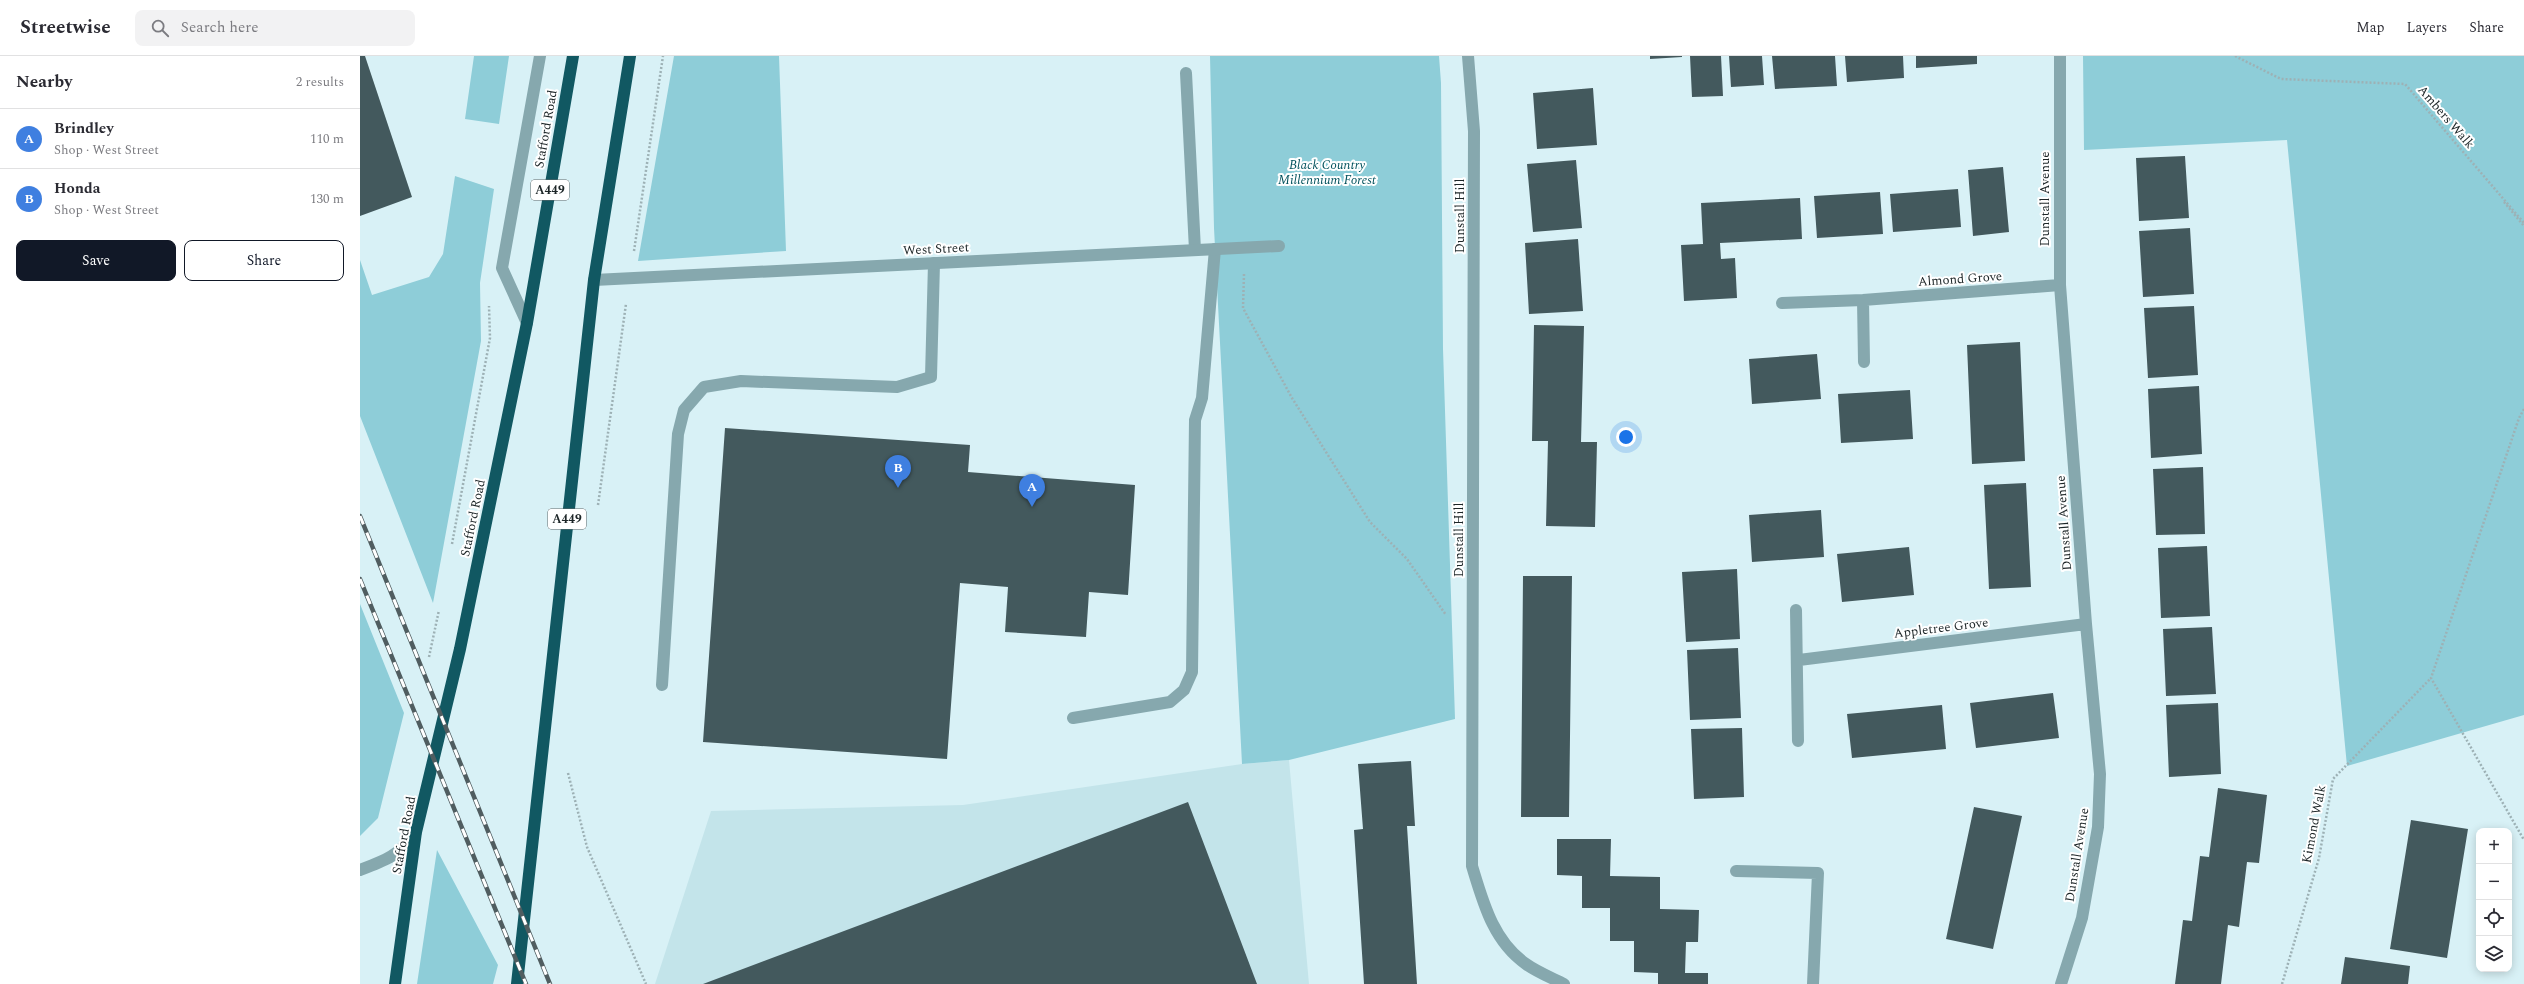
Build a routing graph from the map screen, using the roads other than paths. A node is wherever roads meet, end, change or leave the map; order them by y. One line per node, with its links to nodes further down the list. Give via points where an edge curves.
1 (540, 56): 15 (street, via 502,268)
2 (573, 56): 15 (highway, Stafford Road / A449)
3 (630, 56): 11 (highway, A449)
4 (1468, 56): 28 (street, Dunstall Hill, via 1474,131 1472,866 1487,916 1505,944 1525,964)
5 (2060, 56): 12 (street, Dunstall Avenue)
6 (1186, 73): 9 (street)
7 (1279, 246): 8 (street, West Street)
8 (1216, 249): 9 (street, West Street); 21 (street, via 1202,398 1195,420 1192,672 1184,690 1170,702)
9 (1195, 250): 10 (street, West Street)
10 (934, 263): 11 (street, West Street); 20 (street, via 931,377 897,387 741,381 704,386 684,410 678,434)
11 (594, 280): 27 (highway, A449)
12 (2060, 285): 13 (street, Almond Grove); 18 (street, Dunstall Avenue)
13 (1863, 300): 14 (street, Almond Grove); 16 (street)
14 (1782, 303)
15 (527, 323): 23 (highway, Stafford Road / A449, via 460,649)
16 (1864, 362)
17 (1796, 610): 19 (street)
18 (2086, 624): 19 (street, Appletree Grove); 30 (street, Dunstall Avenue, via 2100,774 2098,827 2082,918)
19 (1799, 660): 22 (street)
20 (662, 686)
21 (1073, 718)
22 (1798, 741)
23 (416, 832): 24 (street, via 402,850 385,861); 26 (highway, Stafford Road / A449)
24 (360, 870)
25 (1736, 871): 29 (street, via 1818,873)
26 (395, 984)
27 (517, 984)
28 (1564, 984)
29 (1813, 984)
30 (2061, 984)

